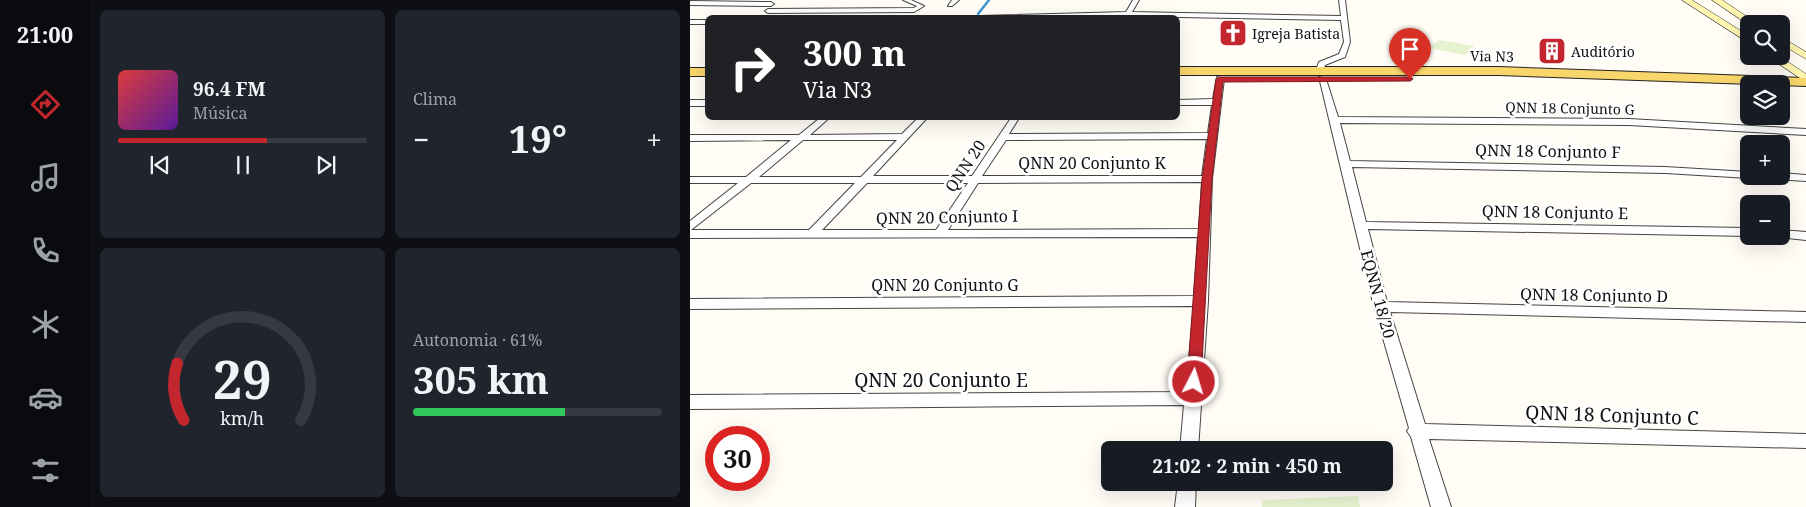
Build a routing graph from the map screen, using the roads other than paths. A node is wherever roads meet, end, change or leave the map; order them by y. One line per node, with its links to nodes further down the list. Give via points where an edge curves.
1 (906, 0): 10 (street, via 921,6)
2 (956, 0): 9 (street)
3 (1136, 0): 11 (street)
4 (1342, 0): 17 (street)
5 (1686, 0): 14 (main road)
6 (1716, 0): 15 (main road)
7 (690, 3): 8 (street)
8 (771, 5): 10 (street)
9 (950, 5)
10 (914, 10): 12 (street)
11 (1128, 14): 13 (street); 17 (street)
12 (906, 15)
13 (1072, 15)
14 (1710, 15): 16 (main road); 20 (main road)
15 (1740, 16)
16 (1740, 17)
17 (1345, 18): 30 (street, via 1347,42 1342,55 1322,64)
18 (690, 22): 19 (street)
19 (705, 22)
20 (1723, 23): 21 (main road); 22 (main road)
21 (1740, 24)
22 (1740, 34)
23 (1790, 46): 24 (main road)
24 (1806, 56)
25 (1785, 65): 35 (main road)
26 (1180, 71): 30 (main road, Via N3)
27 (1508, 72): 30 (main road, Via N3); 31 (main road, Via N3); 33 (main road, via 1515,73 1517,77)
28 (690, 73): 29 (main road)
29 (705, 73)
30 (1321, 75): 32 (main road, Via N3); 33 (main road); 49 (street, EQNN 18/20)
31 (1639, 75): 35 (main road, Via N3); 38 (main road, via 1532,76)
32 (1220, 79): 34 (main road, Via N3); 43 (street)
33 (1410, 79): 38 (main road)
34 (1180, 80)
35 (1806, 80)
36 (690, 81): 37 (main road)
37 (705, 81)
38 (1543, 81): 39 (main road)
39 (1740, 88)
40 (1790, 90): 41 (main road)
41 (1806, 91)
42 (1180, 102): 43 (street)
43 (1216, 102): 51 (street)
44 (690, 103): 45 (street)
45 (705, 103)
46 (822, 120): 55 (street)
47 (921, 120): 52 (street)
48 (1014, 120): 53 (street, QNN 20)
49 (1334, 120): 50 (street, QNN 18 Conjunto G, via 1629,122); 56 (street, EQNN 18/20)
50 (1806, 132)
51 (1214, 136): 53 (street); 60 (street)
52 (904, 137): 55 (street); 63 (street)
53 (1004, 137): 64 (street, QNN 20)
54 (690, 138): 55 (street)
55 (799, 138): 62 (street)
56 (1346, 164): 57 (street, QNN 18 Conjunto F); 65 (street, EQNN 18/20)
57 (1740, 174)
58 (1790, 177): 59 (street)
59 (1806, 178)
60 (1207, 179): 64 (street, QNN 20 Conjunto K); 69 (street)
61 (690, 180): 62 (street)
62 (748, 180): 63 (street); 66 (street)
63 (863, 180): 64 (street, QNN 20 Conjunto K); 71 (street)
64 (976, 180): 67 (street, QNN 20)
65 (1360, 225): 68 (street, QNN 18 Conjunto E); 76 (street, EQNN 18/20)
66 (690, 227)
67 (941, 232): 69 (street, QNN 20 Conjunto I); 71 (street, QNN 20 Conjunto I)
68 (1740, 232)
69 (1204, 233): 74 (street)
70 (690, 234): 71 (street, QNN 20 Conjunto I)
71 (811, 235)
72 (1790, 235): 73 (street)
73 (1806, 236)
74 (1201, 301): 75 (street, QNN 20 Conjunto G); 78 (street)
75 (690, 304)
76 (1381, 307): 77 (street, QNN 18 Conjunto D); 80 (street, EQNN 18/20)
77 (1806, 317)
78 (1193, 398): 79 (street, QNN 20 Conjunto E); 81 (street)
79 (690, 402)
80 (1416, 431): 82 (street, QNN 18 Conjunto C); 85 (street, EQNN 18/20)
81 (1190, 441)
82 (1806, 441)
83 (1186, 491): 84 (street)
84 (1185, 507)
85 (1441, 507)

